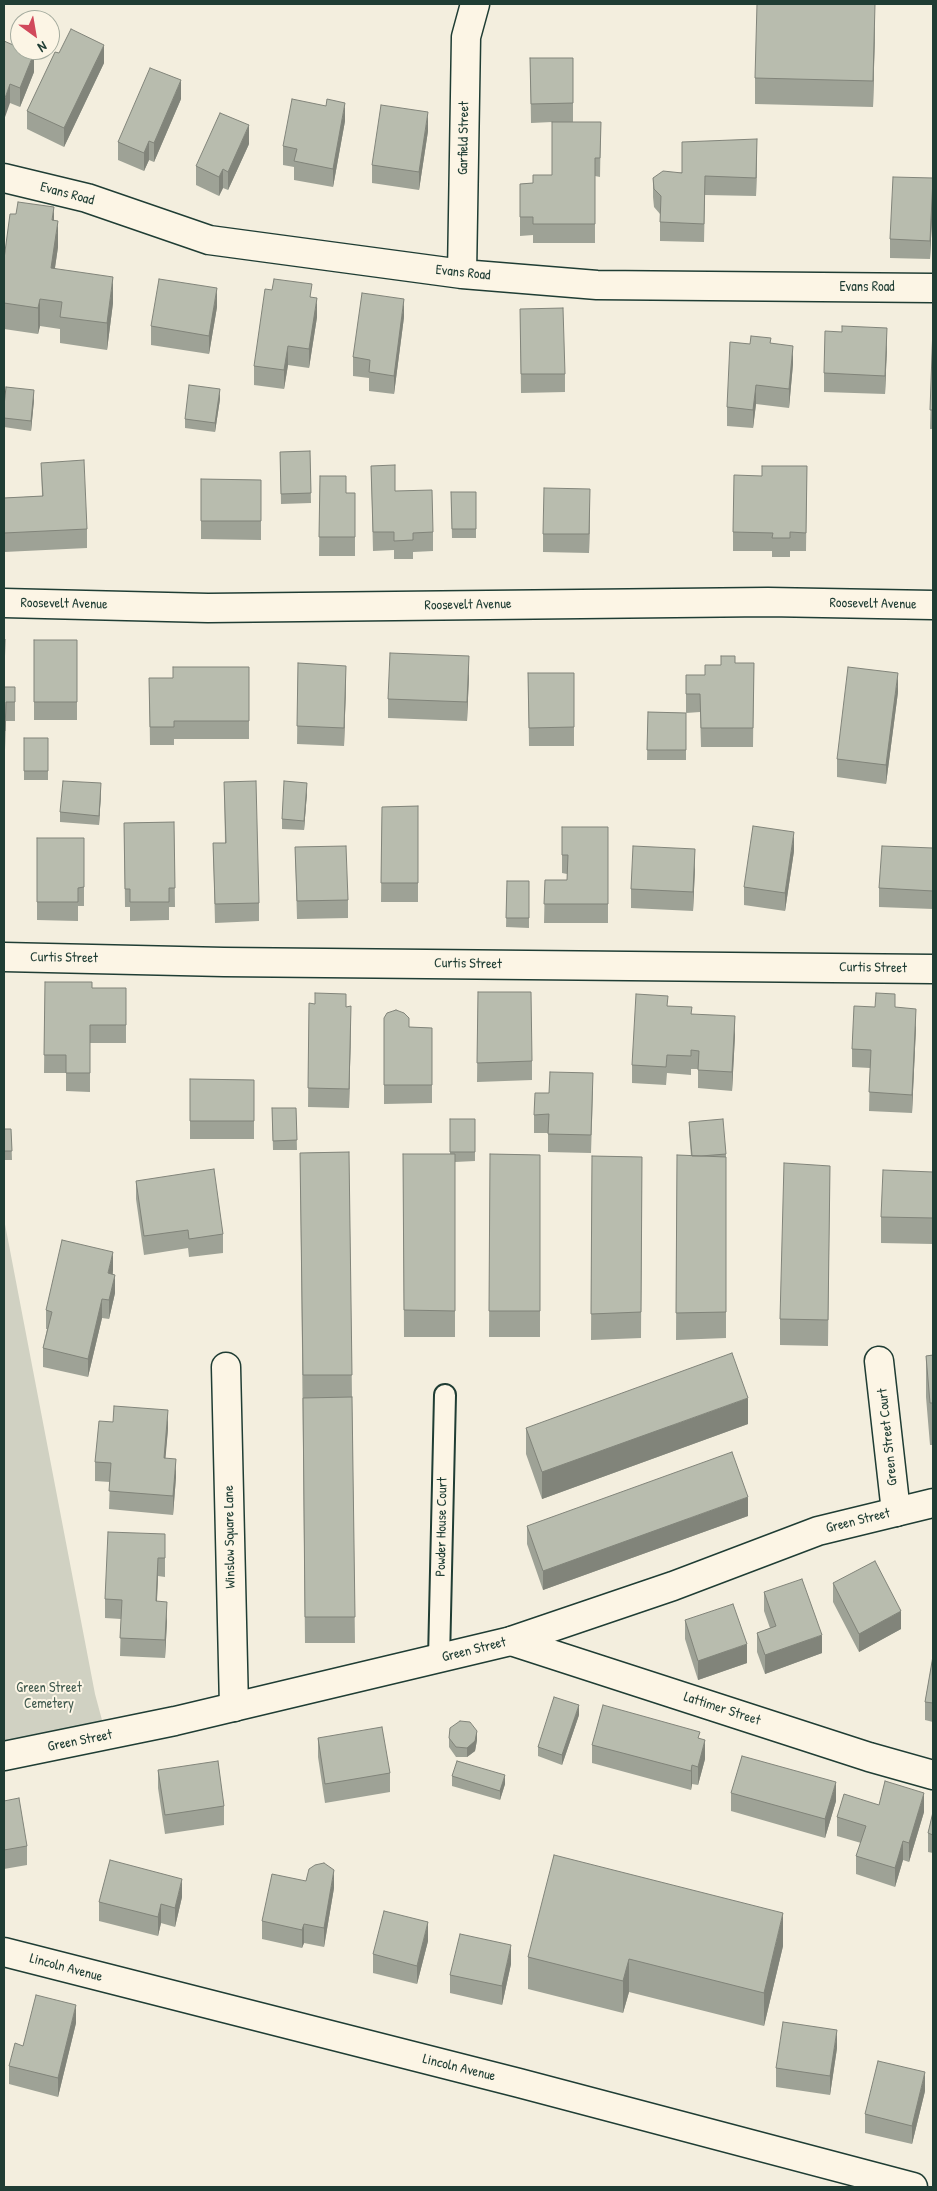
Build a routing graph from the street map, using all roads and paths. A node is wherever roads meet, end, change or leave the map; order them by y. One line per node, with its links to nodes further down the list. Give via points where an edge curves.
1 (475, 4): 3 (street, Garfield Street, via 466,37)
2 (4, 178): 3 (street, Evans Road, via 87,198 209,240)
3 (462, 274): 4 (street, Evans Road, via 597,285)
4 (933, 288)
5 (4, 603): 6 (street, Roosevelt Avenue, via 208,608 768,602)
6 (933, 605)
7 (4, 957): 8 (street, Curtis Street)
8 (933, 969)
9 (879, 1362): 13 (street, Green Street Court)
10 (226, 1367): 16 (street, Winslow Square Lane)
11 (445, 1395): 15 (lane, Powder House Court)
12 (933, 1503): 13 (street, Green Street)
13 (896, 1512): 14 (street, Green Street, via 818,1531 673,1586)
14 (511, 1641): 15 (street, Green Street); 18 (street, Lattimer Street)
15 (439, 1659): 16 (street, Green Street)
16 (234, 1707): 17 (street, Green Street)
17 (4, 1756)
18 (933, 1775)
19 (4, 1952): 20 (street, Lincoln Avenue)
20 (913, 2187)

